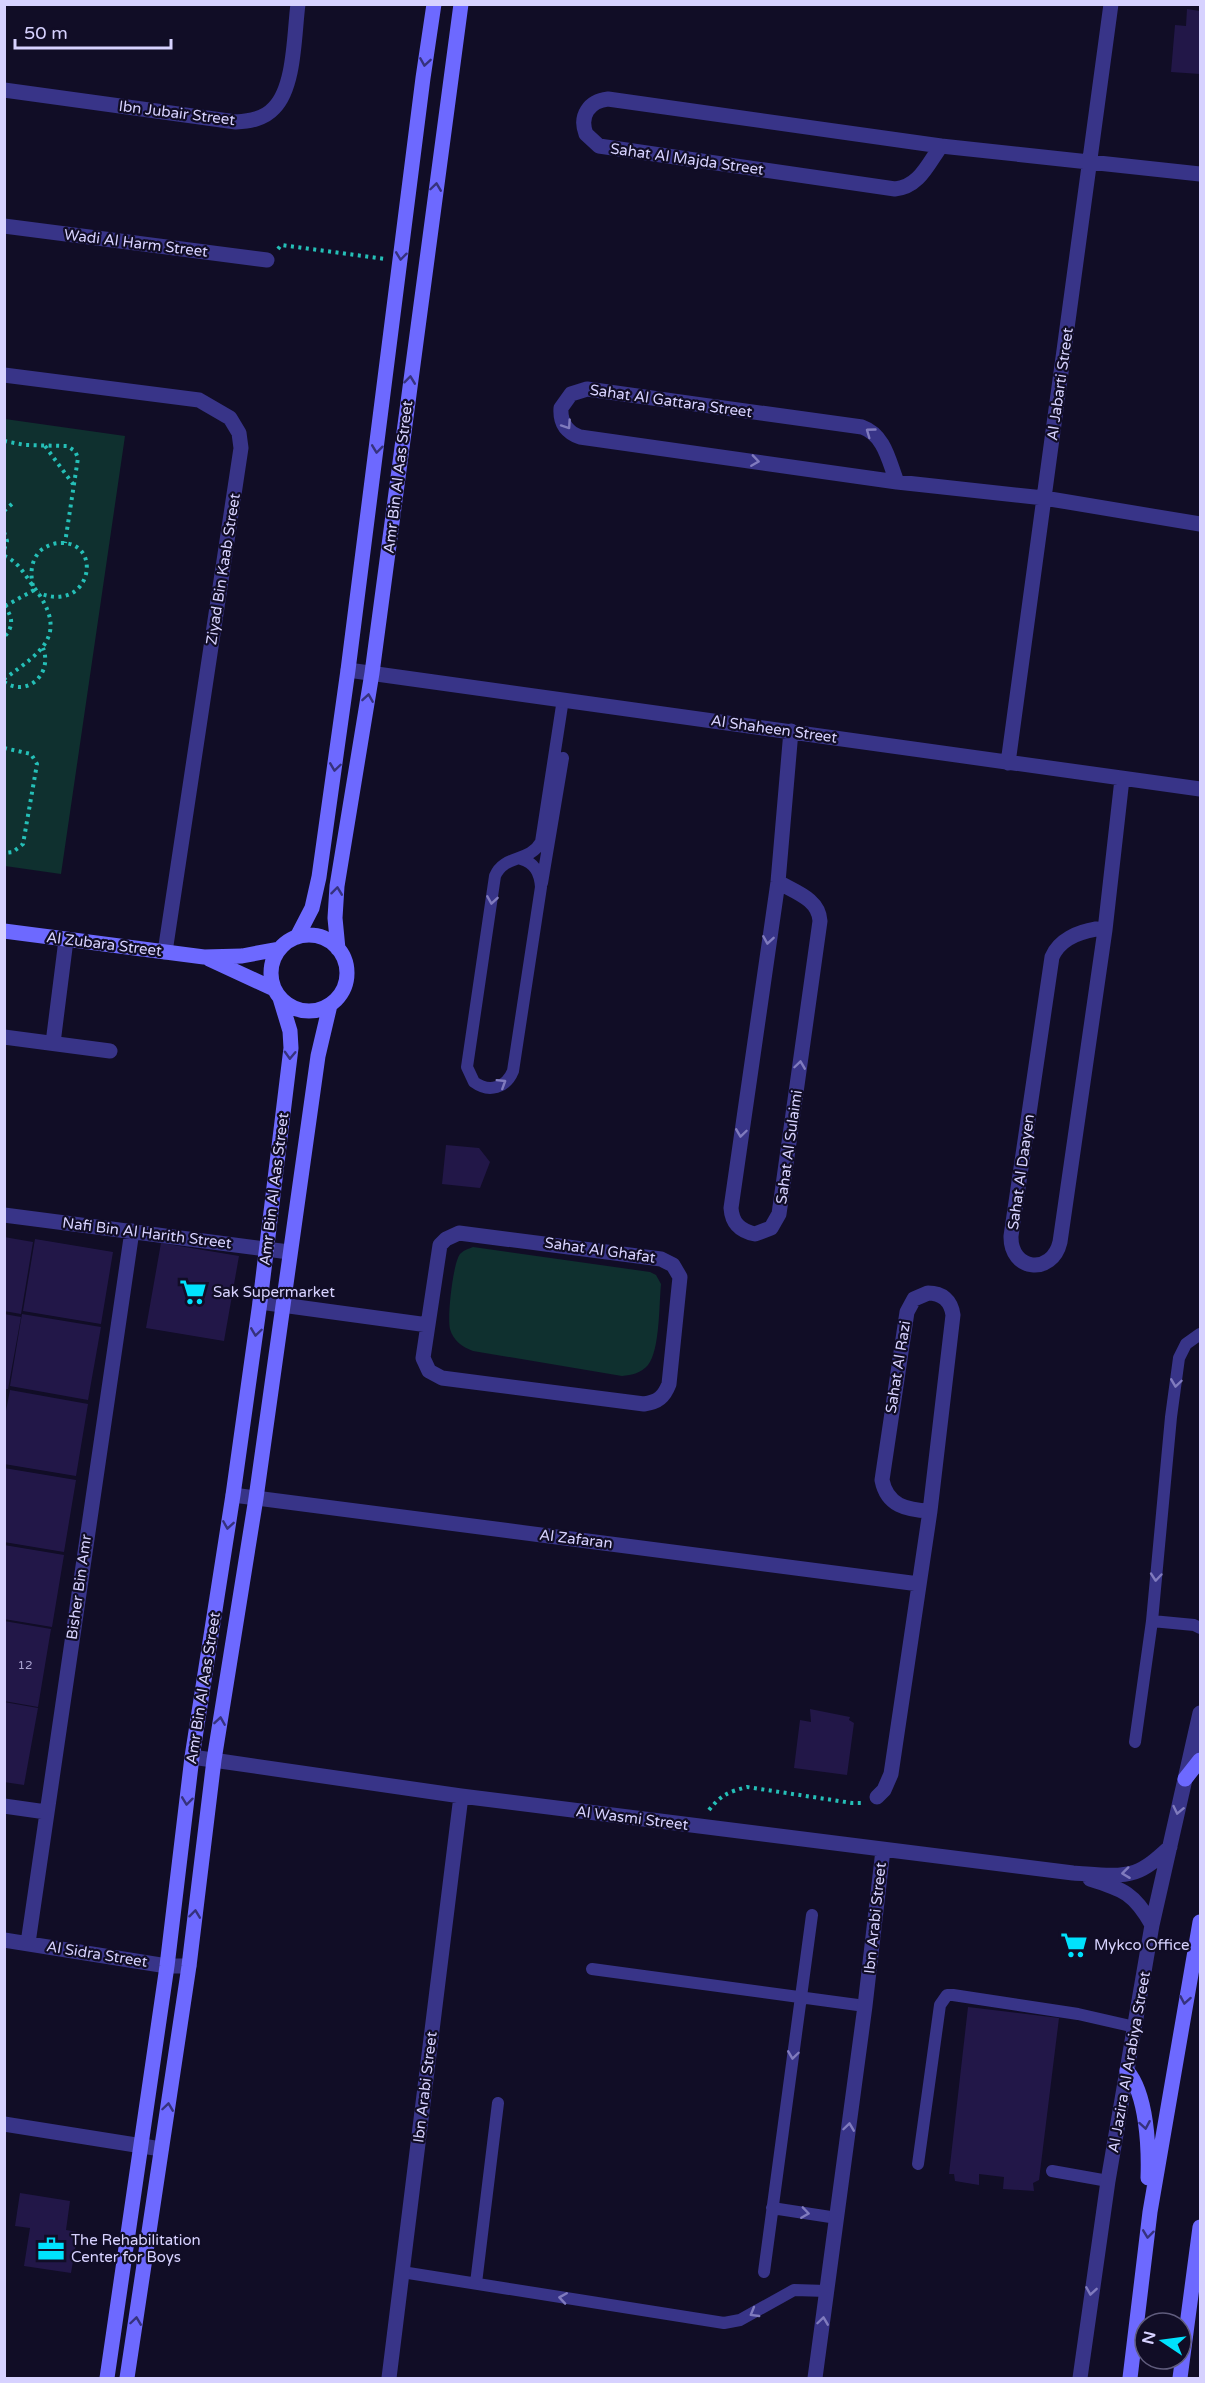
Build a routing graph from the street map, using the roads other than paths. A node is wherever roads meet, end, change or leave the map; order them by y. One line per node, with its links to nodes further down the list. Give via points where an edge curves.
1 (298, 4): 5 (street, Ibn Jubair Street, via 285,92 274,109 256,120 236,122)
2 (434, 4): 15 (street, Amr Bin Al Aas Street, one-way to 15)
3 (461, 4): 16 (street, Amr Bin Al Aas Street, one-way to 3)
4 (1111, 4): 7 (street, Al Jabarti Street)
5 (4, 90)
6 (941, 146): 6 (street, Sahat Al Majda Street, via 608,99 591,106 584,123 590,139 604,147 895,189 915,182); 7 (street, Sahat Al Majda Street)
7 (1090, 162): 8 (street, Sahat Al Majda Street); 13 (street, Al Jabarti Street)
8 (1200, 174)
9 (4, 226): 10 (street, Wadi Al Harm Street)
10 (267, 260)
11 (4, 375): 31 (street, Ziyad Bin Kaab Street, via 199,400 230,418 239,433 241,448)
12 (897, 482): 12 (street, Sahat Al Gattara Street, one-way to 12, via 881,441 862,427 587,389 571,393 561,408 564,426 580,437); 13 (street, Sahat Al Gattara Street)
13 (1044, 498): 14 (street, Sahat Al Gattara Street); 19 (street, Al Jabarti Street)
14 (1200, 524)
15 (348, 670): 16 (street, Al Shaheen Street); 27 (street, Amr Bin Al Aas Street, one-way to 27, via 316,893)
16 (372, 673): 17 (street, Al Shaheen Street); 30 (street, Amr Bin Al Aas Street, one-way to 16, via 337,886)
17 (567, 700): 18 (street, Al Shaheen Street); 22 (lane, via 541,842); 24 (lane)
18 (791, 731): 19 (street, Al Shaheen Street); 23 (street, Sahat Al Sulaimi)
19 (1008, 763): 20 (street, Al Shaheen Street)
20 (1122, 779): 21 (street, Al Shaheen Street); 25 (street, Sahat Al Daayen)
21 (1200, 789)
22 (521, 859): 24 (lane, via 534,866); 24 (lane, one-way to 24, via 504,863 495,876 467,1067 474,1082 484,1087 502,1085 513,1071)
23 (778, 882): 23 (street, Sahat Al Sulaimi, one-way to 23, via 731,1208 738,1226 754,1234 771,1228 779,1214 820,921 820,912 811,901)
24 (542, 887)
25 (1104, 930): 25 (street, Sahat Al Daayen, via 1091,930 1065,941 1052,957 1011,1236 1017,1257 1033,1265 1051,1259 1059,1242)
26 (4, 931): 28 (street, Al Zubara Street)
27 (297, 937): 29 (street); 30 (street, via 320,937)
28 (66, 940): 31 (street, Al Zubara Street); 36 (street)
29 (279, 949): 32 (street, Al Zubara Street, via 242,956); 33 (street, via 271,969)
30 (338, 949): 34 (street, via 344,958 346,979 338,998)
31 (165, 952): 32 (street, Al Zubara Street)
32 (204, 957): 33 (street, Al Zubara Street)
33 (277, 994): 34 (street, via 298,1010); 40 (street, Amr Bin Al Aas Street, one-way to 40, via 286,1014 291,1048)
34 (330, 1005): 41 (street, Amr Bin Al Aas Street, via 318,1056)
35 (4, 1037): 36 (street)
36 (53, 1043): 37 (street)
37 (110, 1051)
38 (4, 1215): 39 (street, Nafi Bin Al Harith Street)
39 (132, 1232): 40 (street, Nafi Bin Al Harith Street); 61 (street, Bisher Bin Amr)
40 (267, 1249): 41 (street, Nafi Bin Al Harith Street); 42 (street, Amr Bin Al Aas Street)
41 (289, 1252): 43 (street, Amr Bin Al Aas Street)
42 (260, 1302): 43 (street); 46 (street, Amr Bin Al Aas Street, one-way to 46)
43 (283, 1305): 44 (street); 47 (street, Amr Bin Al Aas Street)
44 (428, 1325): 44 (street, Sahat Al Ghafat, via 423,1358 435,1376 644,1404 660,1399 669,1384 680,1277 673,1265 661,1258 459,1233 441,1245)
45 (1200, 1334): 50 (lane, one-way to 50, via 1186,1344 1179,1358)
46 (233, 1496): 47 (street, Al Zafaran); 54 (street, Amr Bin Al Aas Street, one-way to 54)
47 (256, 1498): 49 (street, Al Zafaran); 55 (street, Amr Bin Al Aas Street, one-way to 47)
48 (930, 1511): 48 (street, Sahat Al Razi, via 953,1315 952,1307 942,1296 928,1293 914,1299 907,1312 882,1480 896,1504); 49 (street, Sahat Al Razi)
49 (919, 1584): 59 (street, Sahat Al Razi, via 891,1774)
50 (1152, 1621): 51 (lane); 53 (lane)
51 (1200, 1628)
52 (1200, 1713): 57 (street, Al Jazira Al Arabiya Street)
53 (1135, 1742)
54 (192, 1757): 55 (street, Al Wasmi Street); 70 (street, Amr Bin Al Aas Street, one-way to 70)
55 (214, 1760): 58 (street, Al Wasmi Street); 71 (street, Amr Bin Al Aas Street, one-way to 55)
56 (1200, 1760): 57 (street)
57 (1185, 1779): 62 (street, Al Jazira Al Arabiya Street, one-way to 62)
58 (461, 1796): 63 (street, Al Wasmi Street); 88 (street, Ibn Arabi Street)
59 (877, 1797)
60 (4, 1806): 61 (street)
61 (46, 1812): 69 (street, Bisher Bin Amr)
62 (1170, 1847): 64 (street, Al Wasmi Street, one-way to 64, via 1135,1872); 67 (street, Al Jazira Al Arabiya Street)
63 (883, 1850): 64 (street, Al Wasmi Street); 74 (street, Ibn Arabi Street)
64 (1073, 1873): 67 (street, Al Wasmi Street, via 1127,1892 1137,1900)
65 (812, 1915): 73 (lane)
66 (1200, 1922): 85 (street, one-way to 85)
67 (1152, 1925): 75 (street, Al Jazira Al Arabiya Street)
68 (4, 1940): 69 (street, Al Sidra Street)
69 (28, 1943): 70 (street, Al Sidra Street)
70 (167, 1966): 71 (street, Al Sidra Street); 79 (street, Amr Bin Al Aas Street)
71 (189, 1966): 80 (street, Amr Bin Al Aas Street, one-way to 71)
72 (592, 1969): 73 (lane)
73 (801, 1997): 74 (lane); 84 (lane, one-way to 84)
74 (865, 2006): 86 (street, Ibn Arabi Street, one-way to 74)
75 (1135, 2027): 76 (street, Al Jazira Al Arabiya Street); 81 (lane, via 1078,2014 947,1995 939,2005)
76 (1127, 2071): 83 (street, Al Jazira Al Arabiya Street); 85 (street, one-way to 85, via 1139,2092 1146,2135)
77 (498, 2103): 90 (lane)
78 (4, 2124): 79 (street)
79 (142, 2144): 80 (street); 92 (street, Amr Bin Al Aas Street)
80 (161, 2149): 93 (street, Amr Bin Al Aas Street, one-way to 80)
81 (918, 2164)
82 (1052, 2171): 83 (lane)
83 (1108, 2181): 96 (street, Al Jazira Al Arabiya Street, one-way to 96)
84 (772, 2208): 86 (lane, one-way to 86); 89 (lane)
85 (1150, 2212): 97 (street, one-way to 97)
86 (837, 2218): 91 (street, Ibn Arabi Street)
87 (1200, 2227): 98 (street)
88 (402, 2272): 90 (lane); 94 (street, Ibn Arabi Street)
89 (764, 2272)
90 (476, 2283): 91 (lane, one-way to 90, via 794,2290 732,2323)
91 (827, 2291): 95 (street, Ibn Arabi Street, one-way to 91)
92 (107, 2379)
93 (127, 2379)
94 (389, 2379)
95 (815, 2379)
96 (1080, 2379)
97 (1130, 2379)
98 (1180, 2379)

